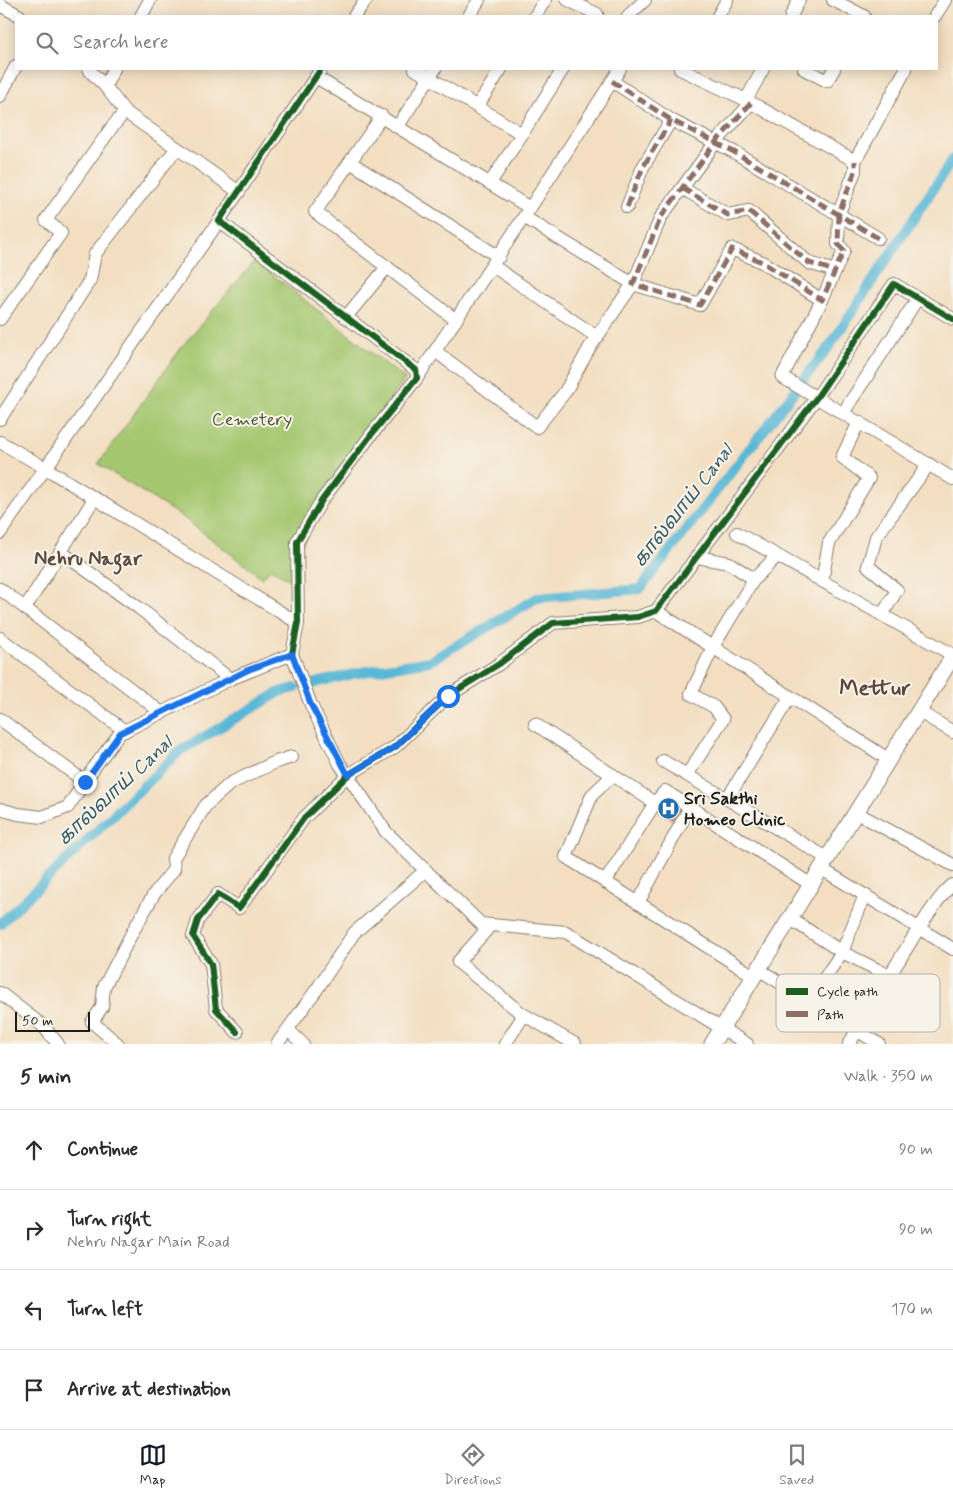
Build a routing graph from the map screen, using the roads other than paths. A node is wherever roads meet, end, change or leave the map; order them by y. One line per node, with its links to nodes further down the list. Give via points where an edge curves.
1 (150, 0): 13 (street)
2 (366, 0): 14 (street)
3 (479, 0): 15 (street)
4 (545, 0): 16 (street)
5 (568, 0): 17 (street)
6 (645, 0): 18 (street)
7 (727, 0): 19 (street)
8 (799, 0): 20 (street)
9 (833, 0): 21 (street)
10 (944, 0): 22 (street)
11 (0, 4): 12 (street)
12 (18, 15)
13 (142, 15)
14 (355, 15)
15 (470, 15)
16 (536, 15)
17 (596, 15)
18 (629, 15)
19 (719, 15)
20 (792, 15)
21 (861, 15)
22 (936, 15)
23 (15, 68): 39 (street)
24 (89, 70): 38 (street)
25 (113, 70): 38 (street)
26 (419, 70): 36 (street)
27 (500, 70): 41 (street)
28 (562, 70): 46 (street)
29 (619, 70): 37 (street)
30 (685, 70): 40 (street)
31 (762, 70): 40 (street)
32 (806, 70): 33 (street, via 827,81)
33 (833, 70)
34 (905, 70): 49 (street)
35 (319, 73): 43 (street); 53 (street)
36 (432, 73): 41 (street); 45 (street)
37 (612, 81): 44 (street); 55 (street)
38 (105, 86): 42 (street)
39 (0, 96)
40 (748, 101): 47 (street); 49 (street)
41 (477, 107): 46 (street)
42 (125, 112): 48 (street); 66 (street, via 46,220 61,233)
43 (382, 116): 45 (street); 50 (street)
44 (671, 120): 47 (street); 54 (street, via 644,167)
45 (398, 126): 51 (street)
46 (522, 134): 51 (street)
47 (715, 142): 52 (street); 56 (street)
48 (177, 148): 53 (street); 74 (street, via 96,254 90,280)
49 (855, 161): 56 (street, via 855,172)
50 (350, 162): 59 (street); 60 (street, via 315,212)
51 (490, 183): 55 (street)
52 (682, 188): 61 (street, via 728,215 749,211 809,263); 62 (street, via 661,217)
53 (239, 192): 57 (street)
54 (627, 207)
55 (527, 212): 59 (street); 62 (street)
56 (839, 213): 58 (street); 61 (street, via 838,244 844,251)
57 (219, 221): 65 (street); 78 (street)
58 (878, 238)
59 (496, 262): 68 (street); 69 (street)
60 (386, 267): 65 (street); 68 (street)
61 (835, 271): 64 (street)
62 (633, 284): 64 (street, via 700,305 732,249 762,262); 69 (street)
63 (918, 298): 67 (street); 72 (street, via 894,284); 73 (street)
64 (822, 300): 72 (street, via 782,377)
65 (346, 317): 71 (street, via 416,370)
66 (0, 319)
67 (953, 319)
68 (456, 320): 70 (street)
69 (597, 337): 70 (street, via 565,392 537,427)
70 (436, 351): 71 (street)
71 (417, 378): 92 (street, via 322,500 297,542)
72 (814, 395): 73 (street); 84 (street)
73 (843, 413): 75 (street)
74 (0, 419)
75 (859, 422): 77 (street); 87 (street, via 842,456 869,478 829,542)
76 (0, 442): 78 (street)
77 (929, 464): 79 (street); 91 (street, via 876,537 868,566 897,590)
78 (47, 469): 80 (street); 81 (street)
79 (953, 479)
80 (94, 499): 83 (street); 92 (street)
81 (0, 533)
82 (737, 533): 85 (street)
83 (61, 552): 89 (street); 97 (street)
84 (697, 556): 86 (street, via 729,563); 90 (street)
85 (777, 556): 86 (street); 87 (street)
86 (754, 579): 94 (street)
87 (822, 581): 91 (street)
88 (0, 589): 89 (street)
89 (25, 608): 100 (street)
90 (656, 611): 94 (street); 108 (street, via 638,617 553,623 448,696 395,747)
91 (882, 615): 96 (street)
92 (298, 624): 95 (street)
93 (0, 638): 103 (street)
94 (712, 647): 98 (street); 110 (street, via 691,694 714,707 724,719)
95 (292, 654): 97 (street); 108 (street, via 311,705)
96 (953, 656): 99 (main road)
97 (230, 679): 100 (street)
98 (790, 697): 106 (street); 112 (street)
99 (918, 711): 104 (street); 106 (main road)
100 (162, 713): 103 (street)
101 (0, 719): 111 (street)
102 (535, 724): 109 (street)
103 (125, 731): 111 (street, via 120,733)
104 (953, 732)
105 (292, 757): 143 (street, via 231,783 206,805 173,858 174,869 154,894 132,933 104,987 102,1007 92,1022)
106 (888, 759): 116 (main road)
107 (663, 761): 110 (street)
108 (348, 775): 119 (street, via 386,832); 139 (street, via 304,818 239,908 218,894 198,920 193,936 211,964 216,1009)
109 (613, 775): 113 (street); 120 (street, via 592,795 566,857)
110 (687, 775): 112 (street)
111 (85, 782): 115 (street, via 68,808 42,817)
112 (727, 798): 117 (street)
113 (655, 803): 114 (street, via 665,791); 120 (street)
114 (690, 807): 121 (street); 124 (street)
115 (0, 809)
116 (855, 812): 117 (main road); 118 (street)
117 (824, 863): 121 (main road); 123 (street)
118 (953, 865)
119 (426, 870): 126 (street, via 481,924); 138 (street, via 354,933)
120 (605, 882): 124 (street)
121 (810, 884): 125 (main road)
122 (953, 885): 127 (street)
123 (865, 895): 127 (street); 129 (street)
124 (638, 903): 130 (street)
125 (789, 918): 129 (street); 130 (main road)
126 (490, 926): 136 (street, via 458,962); 137 (street, via 566,932)
127 (919, 927): 128 (street); 133 (street)
128 (953, 949)
129 (842, 952): 131 (street); 132 (street)
130 (756, 973): 134 (street); 137 (main road)
131 (827, 974)
132 (886, 974)
133 (891, 974)
134 (776, 983)
135 (0, 993): 142 (street, via 43,1026)
136 (524, 1015): 146 (street); 147 (street)
137 (722, 1029): 148 (main road); 149 (street)
138 (288, 1030): 144 (street); 145 (street)
139 (237, 1032)
140 (857, 1032): 150 (street)
141 (861, 1032): 151 (street)
142 (58, 1044)
143 (118, 1044)
144 (276, 1044)
145 (303, 1044)
146 (505, 1044)
147 (574, 1044)
148 (712, 1044)
149 (747, 1044)
150 (849, 1044)
151 (880, 1044)

